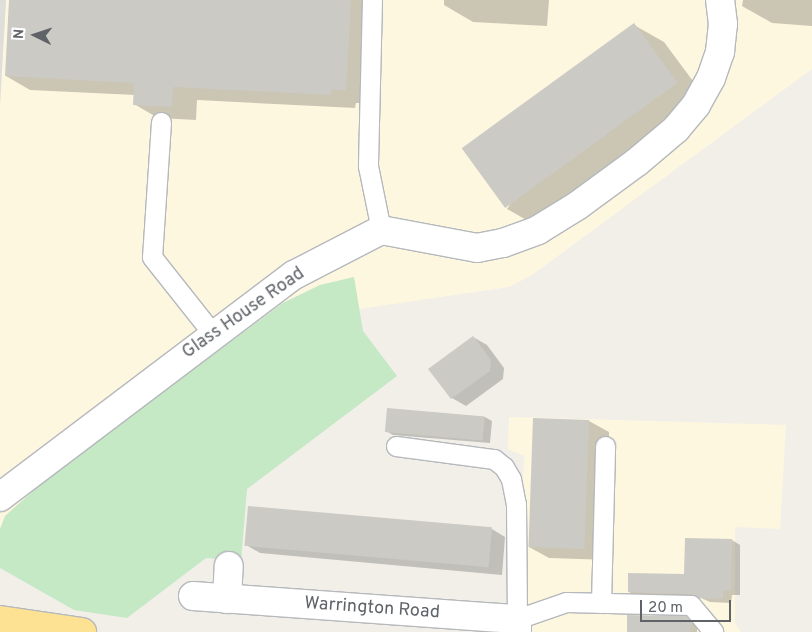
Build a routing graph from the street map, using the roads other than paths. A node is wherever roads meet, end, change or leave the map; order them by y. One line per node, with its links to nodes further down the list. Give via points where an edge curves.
1 (372, 0): 4 (lane, via 368,166)
2 (720, 0): 4 (street, via 720,52 711,78 696,105 650,151 577,206 538,230 503,243 477,248)
3 (161, 122): 5 (lane, via 152,257)
4 (381, 230): 5 (street, Glass House Road, via 294,275)
5 (213, 334): 8 (street, Glass House Road)
6 (396, 446): 14 (lane, via 494,459 504,467 511,479 516,504)
7 (604, 446): 12 (lane)
8 (0, 497)
9 (229, 566): 11 (street)
10 (193, 596): 11 (street, Warrington Road)
11 (227, 599): 14 (street, Warrington Road)
12 (601, 603): 14 (lane, via 566,602); 16 (lane, via 691,606)
13 (1, 619): 15 (highway)
14 (517, 625)
15 (82, 632)
16 (714, 632)

